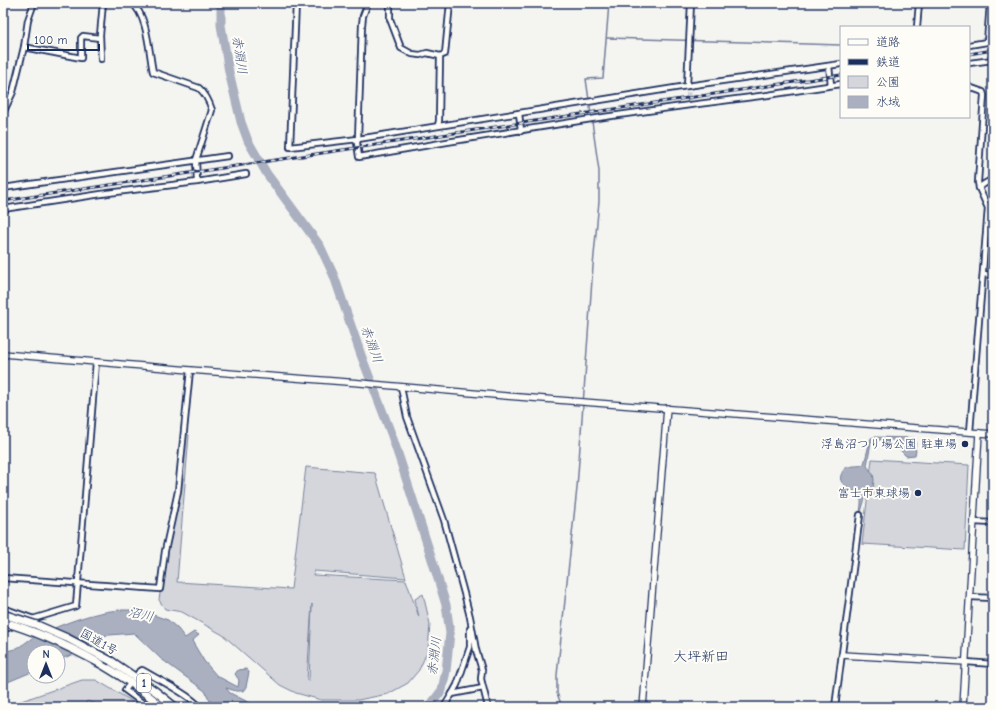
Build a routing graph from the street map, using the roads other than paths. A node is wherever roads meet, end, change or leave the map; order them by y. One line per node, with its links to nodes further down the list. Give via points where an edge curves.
1 (34, 3): 16 (street, via 28,20)
2 (103, 3): 12 (street)
3 (132, 3): 33 (street, via 147,32 153,72 199,88 210,102 212,110)
4 (296, 3): 31 (street, via 290,147)
5 (368, 3): 31 (street, via 362,25)
6 (390, 3): 17 (street, via 390,19 401,48 412,54 428,53)
7 (450, 3): 17 (street, via 446,54)
8 (691, 3): 25 (street)
9 (919, 3): 11 (street)
10 (990, 3): 14 (street)
11 (918, 26)
12 (100, 38): 16 (street, via 81,38 81,58); 18 (street)
13 (993, 41): 14 (street)
14 (987, 42): 15 (street)
15 (970, 45)
16 (24, 47): 27 (street, via 13,92)
17 (440, 56): 29 (street)
18 (101, 60)
19 (993, 60): 20 (street)
20 (970, 63)
21 (840, 64): 22 (street)
22 (829, 66): 24 (street); 25 (street)
23 (840, 84): 24 (street)
24 (831, 85): 30 (street)
25 (687, 86): 28 (street)
26 (970, 87): 38 (street, via 983,92 984,95)
27 (3, 113)
28 (519, 113): 29 (street); 30 (street)
29 (438, 125): 31 (street)
30 (521, 131): 31 (street, via 359,157)
31 (358, 139)
32 (228, 156): 33 (street)
33 (196, 160): 36 (street); 37 (street)
34 (246, 174): 36 (street)
35 (993, 179): 38 (street)
36 (197, 182): 39 (street)
37 (3, 188)
38 (979, 188): 40 (street, via 988,208)
39 (3, 209)
40 (983, 274): 41 (street); 47 (street)
41 (993, 275)
42 (3, 354): 43 (street)
43 (96, 362): 44 (street); 54 (street)
44 (190, 370): 45 (street); 54 (street, via 178,484 160,589)
45 (398, 387): 46 (street); 59 (street, via 444,520)
46 (667, 408): 47 (street); 76 (street)
47 (970, 432): 48 (street)
48 (979, 433): 49 (street); 51 (street)
49 (993, 434)
50 (860, 515): 63 (street)
51 (974, 522): 52 (street); 55 (street)
52 (993, 523)
53 (3, 578): 54 (street)
54 (77, 583): 60 (street, via 76,606)
55 (970, 597): 56 (street); 64 (street)
56 (993, 598)
57 (3, 608): 60 (street)
58 (3, 614): 72 (highway, 国道1号 / 1, bridge, via 67,638 111,661)
59 (470, 617): 68 (street, via 482,670); 69 (street, via 470,647)
60 (34, 619): 62 (street, via 8,628)
61 (3, 622): 71 (highway, 国道1号 / 1, bridge, via 63,644 101,664 125,678)
62 (3, 627)
63 (842, 655): 64 (street); 77 (street)
64 (966, 662): 65 (street); 78 (street)
65 (993, 664)
66 (138, 674): 73 (street, via 142,670 184,694)
67 (129, 685): 70 (street, via 125,690)
68 (483, 688): 69 (street); 75 (street)
69 (452, 694): 74 (street)
70 (148, 707)
71 (162, 707)
72 (175, 707)
73 (200, 707)
74 (444, 707)
75 (488, 707)
76 (643, 707)
77 (834, 707)
78 (963, 707)

